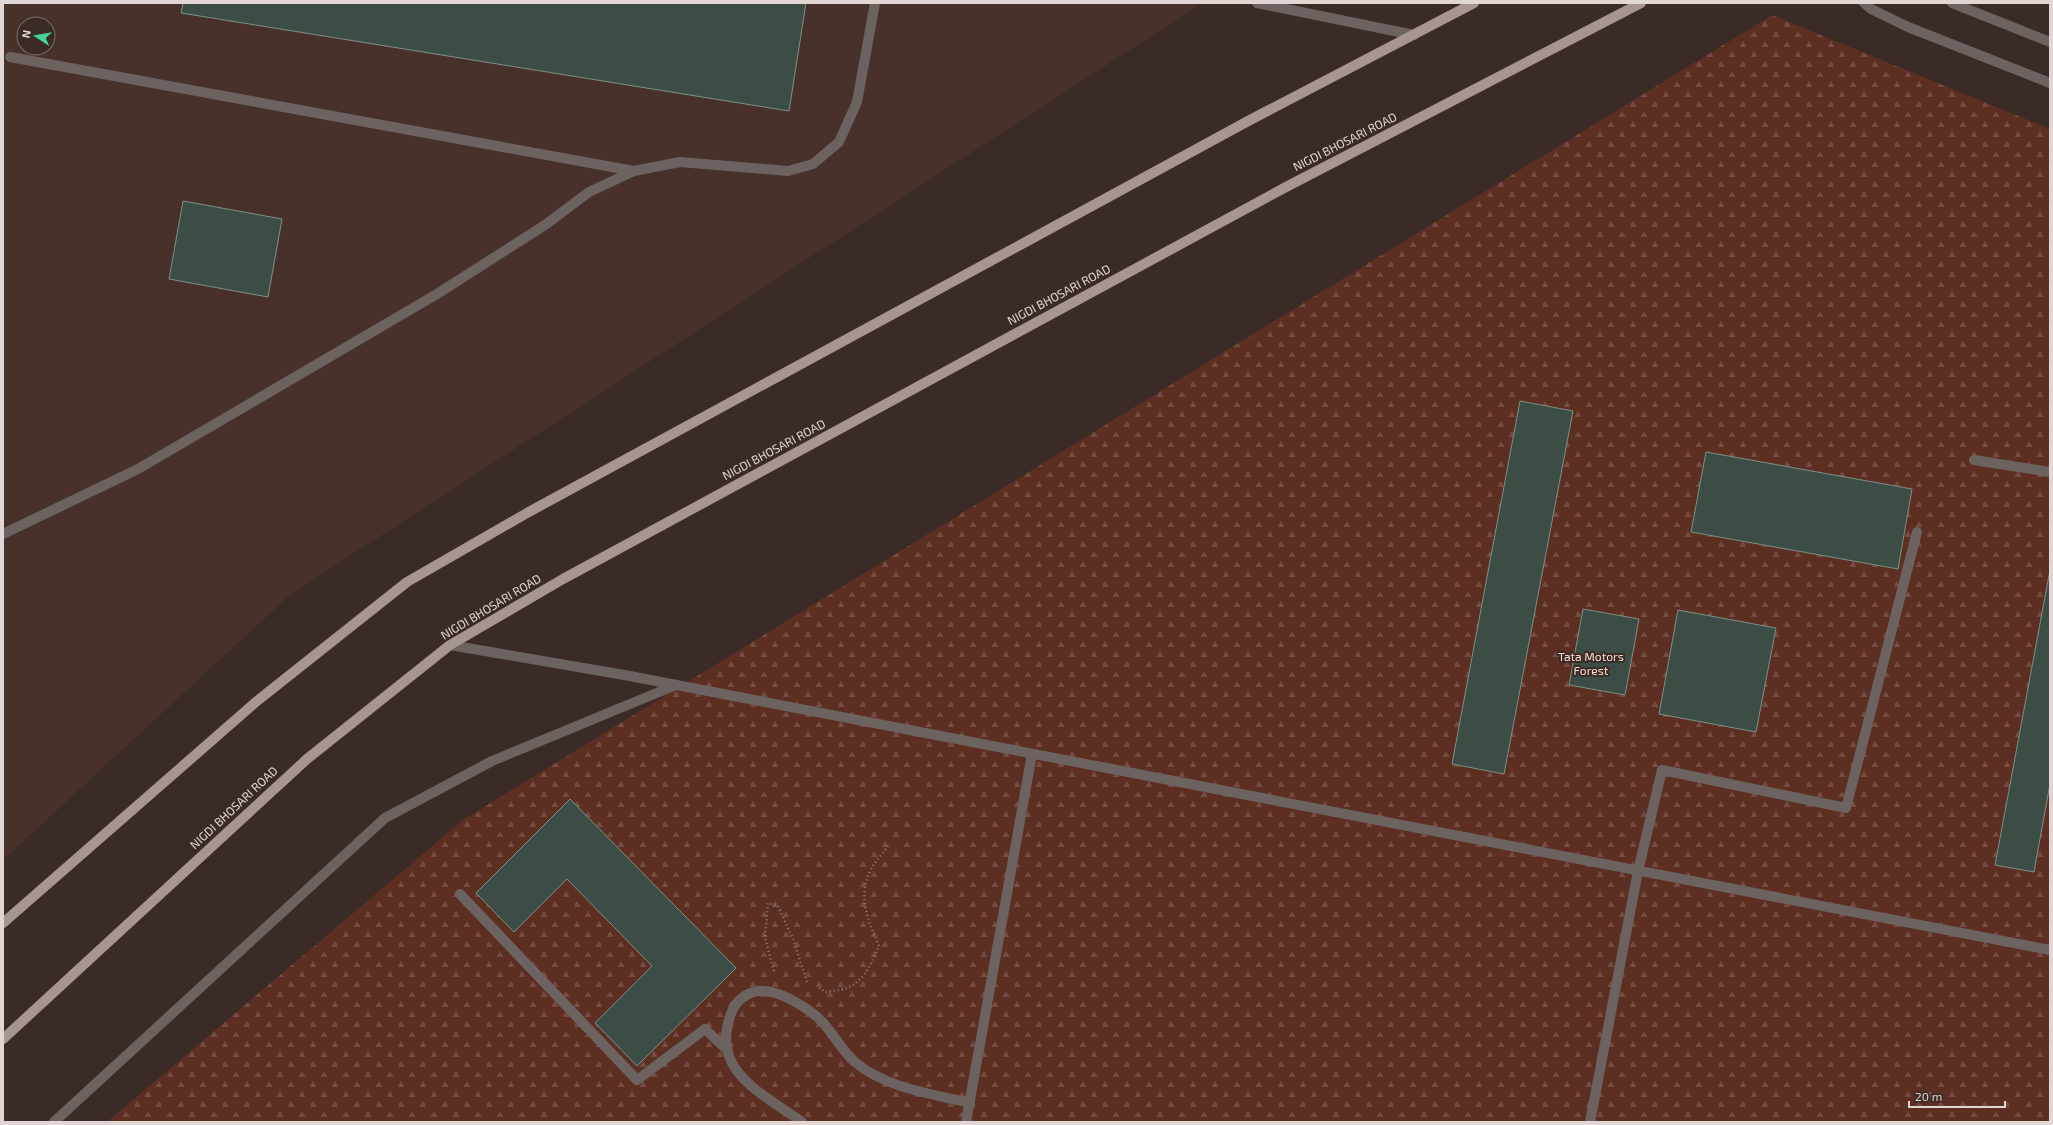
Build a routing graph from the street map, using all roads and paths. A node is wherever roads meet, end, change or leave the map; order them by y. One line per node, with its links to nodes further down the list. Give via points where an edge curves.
1 (875, 3): 11 (street, via 857,102 839,142 813,164 788,171 680,162)
2 (1257, 3): 7 (street)
3 (1641, 3): 16 (main road, NIGDI BHOSARI ROAD, via 1286,187 563,579)
4 (1864, 3): 10 (street, via 1908,27)
5 (1952, 3): 8 (street)
6 (1472, 4): 7 (main road)
7 (1414, 35): 22 (main road, via 1243,124 534,509 407,582 257,701)
8 (2050, 42)
9 (10, 57): 11 (street)
10 (2050, 83)
11 (634, 171): 15 (street, via 589,192 546,225 437,294 138,469)
12 (1974, 460): 13 (street)
13 (2050, 472)
14 (1917, 532): 20 (street, via 1846,808 1662,770)
15 (3, 534)
16 (450, 646): 17 (street); 25 (main road, NIGDI BHOSARI ROAD, via 307,759)
17 (676, 685): 18 (street); 28 (street, via 492,761 385,818)
18 (1032, 754): 20 (street); 27 (street)
19 (888, 846): 24 (path, via 871,869 864,892 866,918 880,946 863,976 850,987 826,992 807,982 793,939 778,906 768,903 765,938)
20 (1638, 871): 23 (street); 31 (street)
21 (460, 894): 26 (street, via 637,1080 705,1029)
22 (3, 923)
23 (2050, 950)
24 (780, 994): 26 (street, via 754,991 742,997 734,1008 729,1024 726,1038); 27 (street, via 799,1004 824,1023 856,1063 878,1076 906,1088)
25 (3, 1039)
26 (728, 1051): 29 (street, via 739,1076 758,1093)
27 (970, 1103): 30 (street)
28 (54, 1122)
29 (802, 1122)
30 (966, 1122)
31 (1590, 1122)

